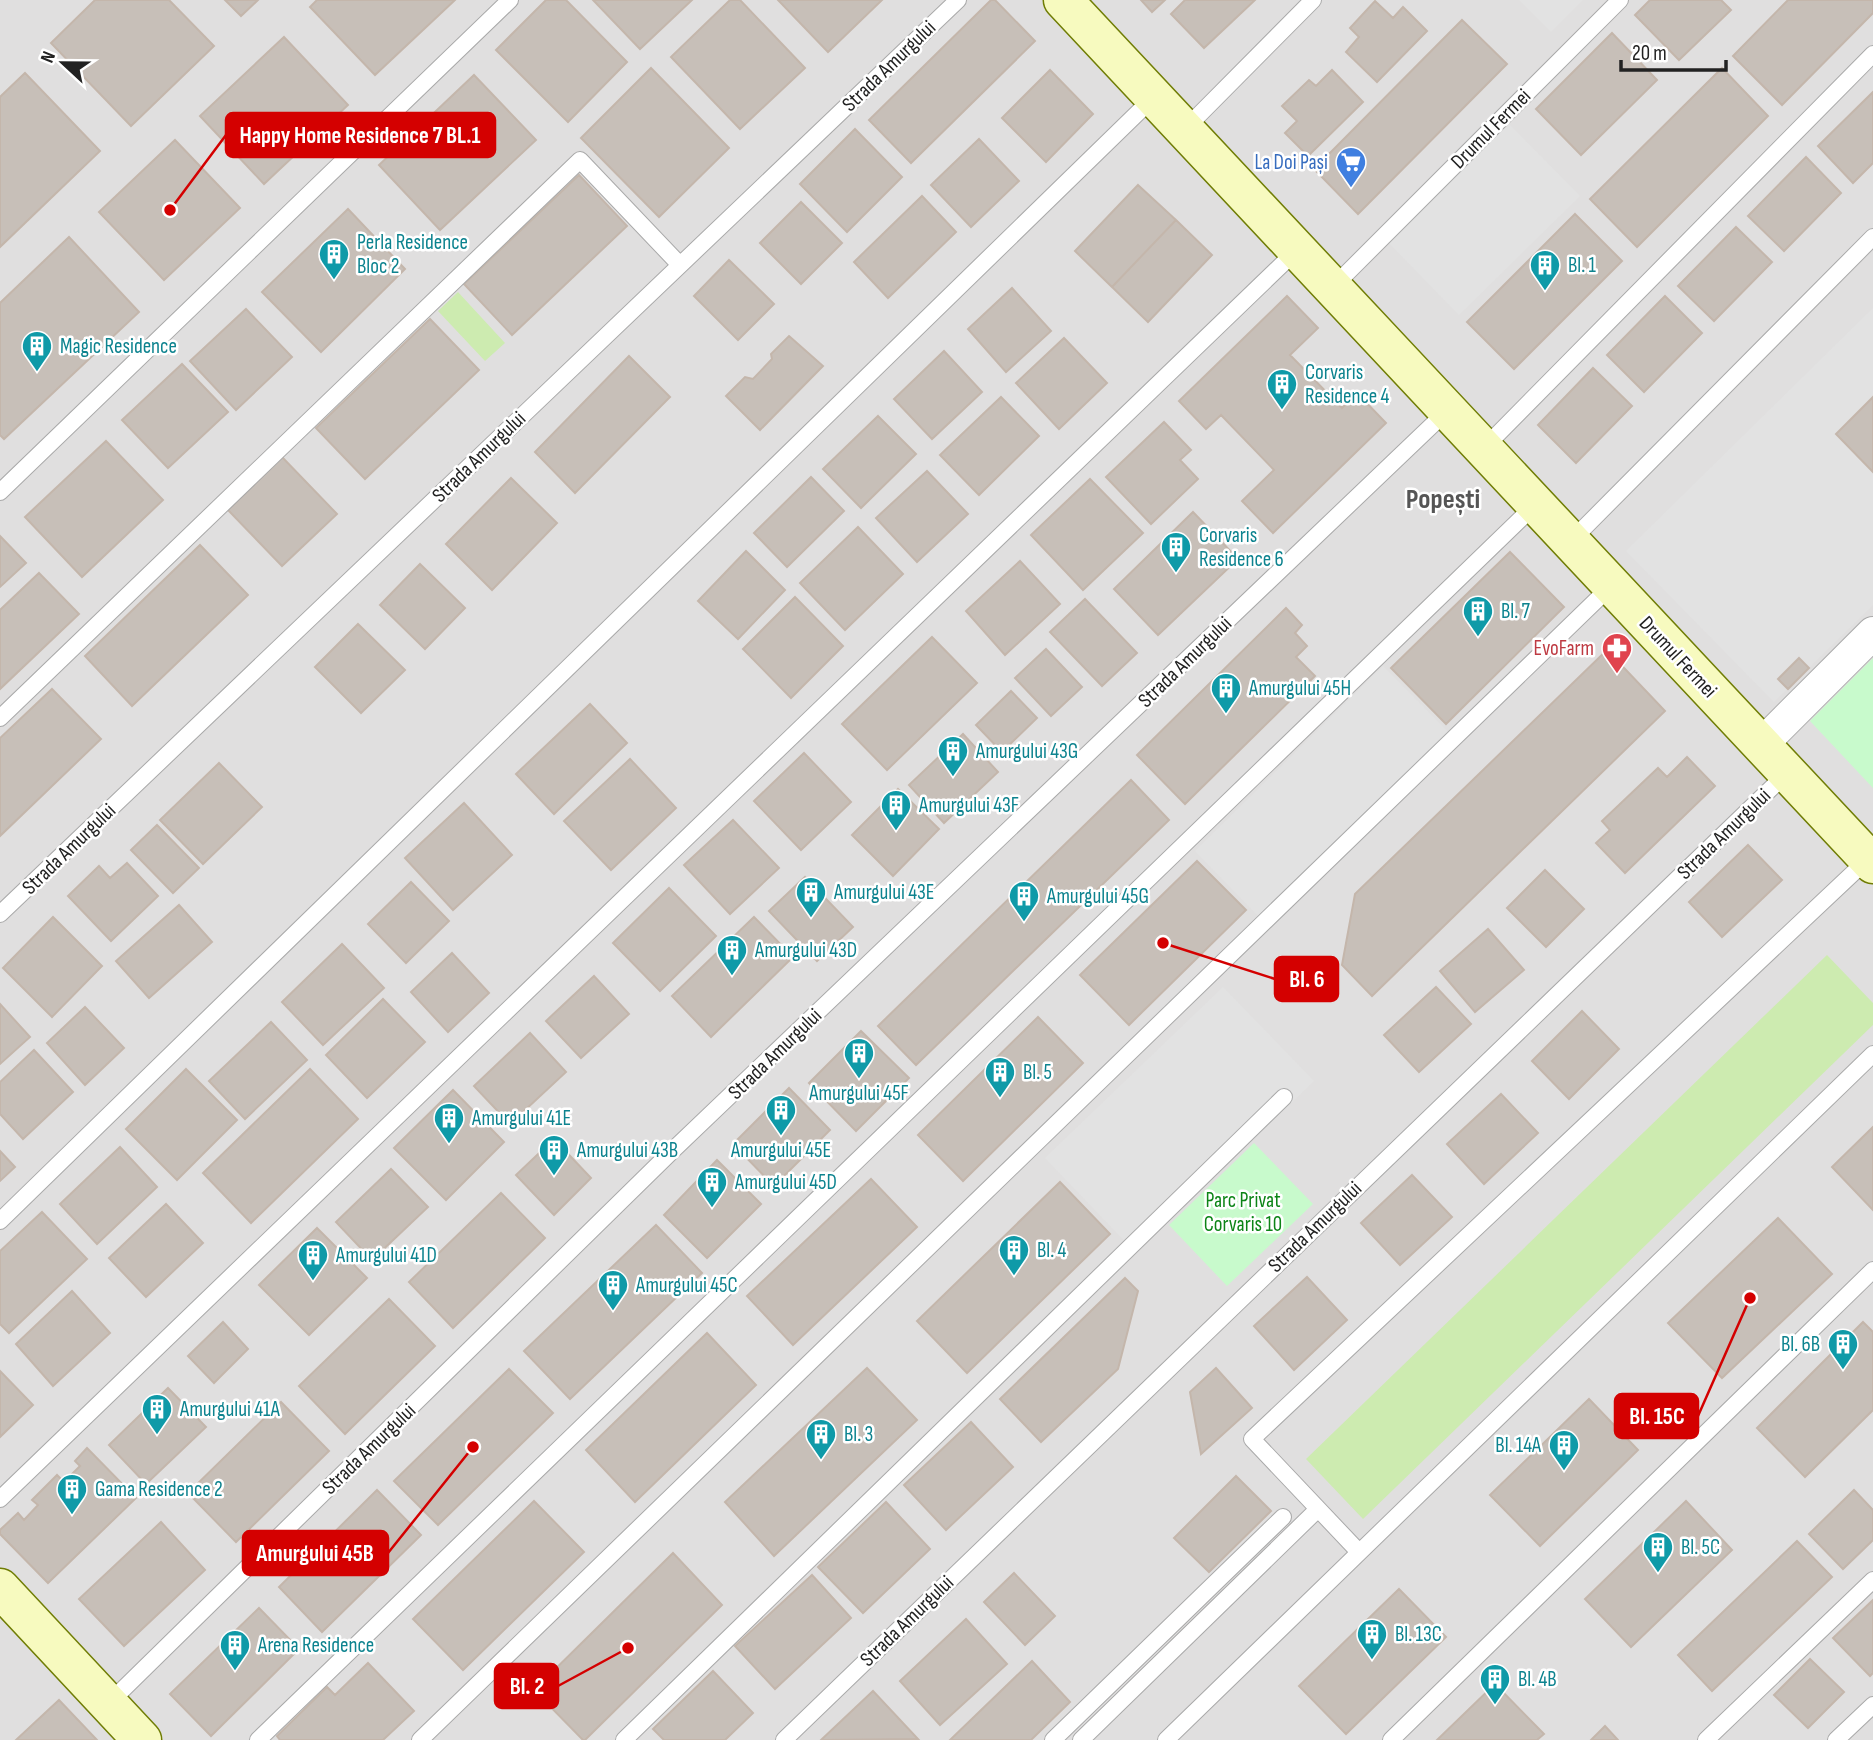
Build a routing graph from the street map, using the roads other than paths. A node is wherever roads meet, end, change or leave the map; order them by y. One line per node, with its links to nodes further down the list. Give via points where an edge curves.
1 (510, 0): 15 (lane)
2 (958, 0): 11 (lane, Strada Amurgului)
3 (1063, 0): 7 (street, Drumul Fermei)
4 (1313, 0): 8 (lane)
5 (1620, 0): 12 (lane, Drumul Fermei)
6 (1873, 54): 14 (lane)
7 (1154, 97): 8 (street, Drumul Fermei); 28 (lane)
8 (1185, 130): 10 (street, Drumul Fermei)
9 (1873, 237): 17 (lane)
10 (1297, 250): 12 (street, Drumul Fermei); 30 (lane)
11 (680, 265): 20 (lane, via 580,160); 25 (lane, Strada Amurgului)
12 (1333, 287): 13 (street, Drumul Fermei)
13 (1448, 410): 14 (street, Drumul Fermei); 36 (lane, Strada Amurgului, via 672,1151)
14 (1483, 449): 16 (street, Drumul Fermei)
15 (0, 492)
16 (1535, 505): 17 (street, Drumul Fermei); 39 (lane)
17 (1570, 542): 18 (street, Drumul Fermei)
18 (1611, 586): 21 (street, Drumul Fermei); 40 (lane)
19 (1873, 633): 21 (street)
20 (0, 718)
21 (1760, 745): 22 (street, Drumul Fermei)
22 (1787, 773): 23 (street, Drumul Fermei); 42 (lane, Strada Amurgului)
23 (1871, 862): 31 (lane, via 1252,1439)
24 (0, 891): 25 (lane)
25 (6, 909)
26 (1873, 1054): 33 (lane)
27 (1284, 1097): 41 (lane)
28 (0, 1221)
29 (1873, 1270): 46 (lane)
30 (0, 1499)
31 (1318, 1509): 33 (lane); 44 (lane)
32 (1283, 1517): 43 (lane)
33 (1359, 1552): 45 (lane)
34 (1873, 1580): 47 (lane)
35 (0, 1588): 36 (street)
36 (108, 1704): 38 (street)
37 (1873, 1705): 48 (lane)
38 (142, 1740)
39 (258, 1740)
40 (420, 1740)
41 (624, 1740)
42 (784, 1740)
43 (1053, 1740)
44 (1081, 1740)
45 (1166, 1740)
46 (1391, 1740)
47 (1706, 1740)
48 (1836, 1740)

